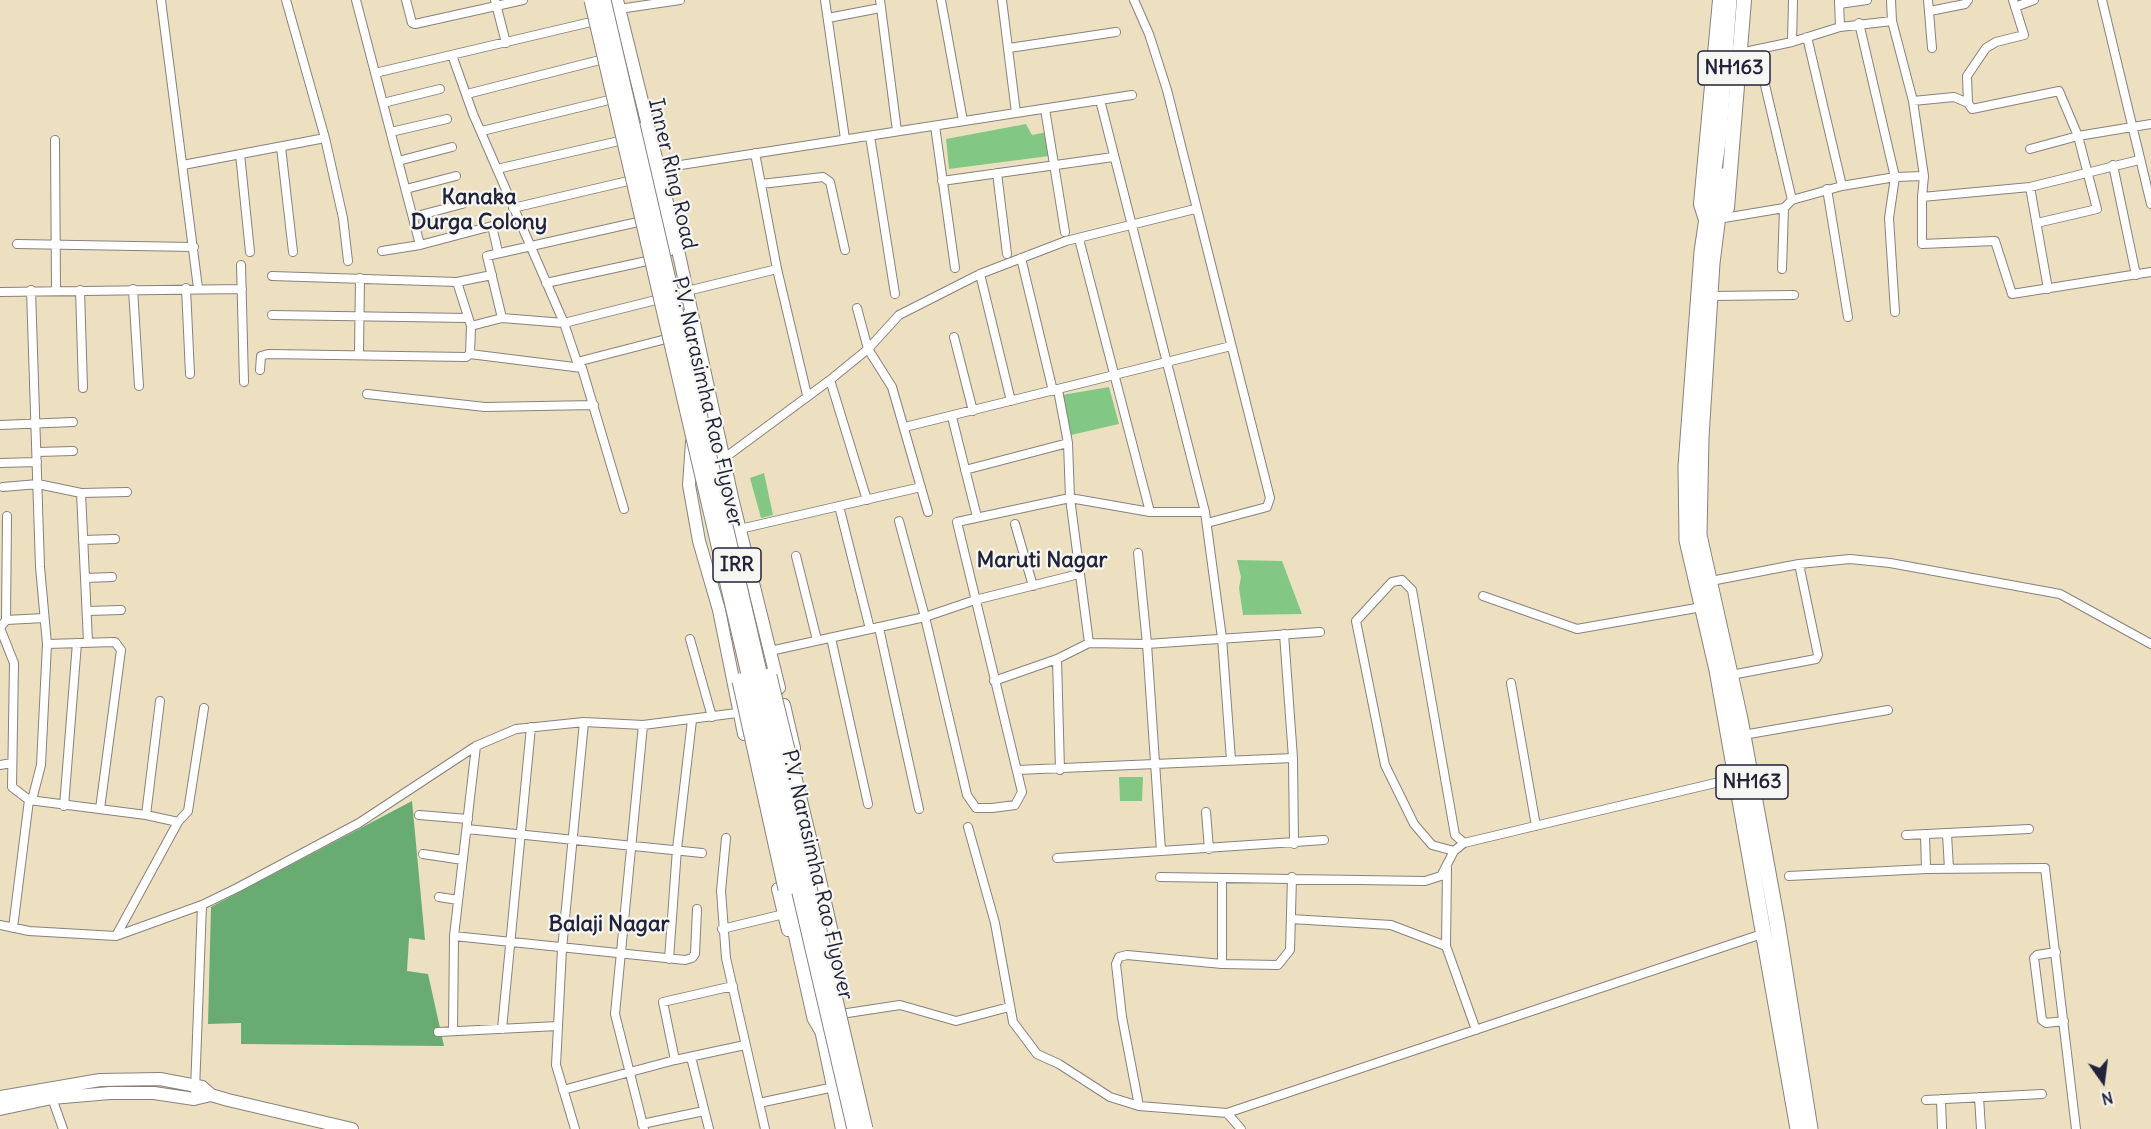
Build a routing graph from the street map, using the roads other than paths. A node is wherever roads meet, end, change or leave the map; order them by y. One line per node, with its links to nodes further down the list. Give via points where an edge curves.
1 (161, 0): 81 (street)
2 (286, 0): 69 (street)
3 (356, 0): 47 (street)
4 (406, 0): 27 (street, via 415,24)
5 (523, 0): 27 (street)
6 (586, 0): 34 (main road, Inner Ring Road / IRR)
7 (592, 0): 207 (highway, P.V. Narasimha Rao Flyover, bridge)
8 (603, 0): 207 (highway, P.V. Narasimha Rao Flyover, bridge)
9 (680, 0): 28 (street)
10 (825, 0): 32 (street)
11 (880, 0): 64 (street)
12 (941, 0): 59 (street)
13 (1002, 0): 41 (street)
14 (1134, 0): 104 (street, via 1167,90)
15 (1720, 0): 106 (main road, via 1701,204)
16 (1729, 0): 66 (highway, NH163)
17 (1739, 0): 66 (highway, NH163)
18 (1744, 0): 44 (main road)
19 (1793, 0): 39 (street)
20 (1866, 0): 26 (street)
21 (1893, 0): 33 (street)
22 (1928, 0): 31 (street)
23 (1968, 0): 31 (street)
24 (2034, 0): 29 (street)
25 (2102, 0): 62 (street)
26 (1839, 2): 36 (street)
27 (496, 3): 40 (street)
28 (615, 3): 85 (main road, Inner Ring Road / IRR)
29 (2014, 3): 55 (street, via 2024,35 1986,48 1967,76)
30 (875, 9): 32 (street)
31 (1930, 11): 42 (street)
32 (828, 18): 70 (street)
33 (1893, 21): 35 (street); 53 (street)
34 (591, 22): 40 (street); 46 (main road, Inner Ring Road / IRR)
35 (1859, 23): 36 (street); 90 (street)
36 (1840, 27): 38 (street)
37 (1116, 32): 41 (street)
38 (1807, 37): 39 (street); 94 (street)
39 (1792, 42): 43 (street)
40 (506, 43): 45 (street)
41 (1009, 48): 57 (street)
42 (1932, 48)
43 (1757, 51): 44 (street); 99 (street)
44 (1740, 53): 106 (main road, via 1727,208)
45 (452, 55): 47 (street); 49 (street)
46 (600, 60): 49 (street); 51 (main road, Inner Ring Road / IRR)
47 (375, 73): 54 (street)
48 (440, 89): 54 (street)
49 (467, 94): 63 (street)
50 (1132, 95): 52 (street)
51 (609, 100): 63 (street); 72 (main road, Inner Ring Road / IRR)
52 (1100, 100): 56 (street); 78 (street)
53 (1913, 101): 55 (street, via 1946,96); 89 (street)
54 (384, 103): 65 (street)
55 (1968, 103): 68 (street, via 1972,109 2059,90)
56 (1045, 109): 57 (street); 82 (street)
57 (1016, 113): 59 (street)
58 (447, 119): 65 (street)
59 (963, 121): 61 (street)
60 (2151, 124): 62 (street)
61 (934, 126): 64 (street); 92 (street)
62 (2134, 126): 68 (street); 79 (street)
63 (482, 131): 84 (street)
64 (897, 131): 67 (street)
65 (391, 132): 80 (street)
66 (1724, 135): 106 (highway, NH163)
67 (870, 136): 70 (street); 148 (street)
68 (2078, 136): 75 (street); 86 (street)
69 (325, 138): 73 (street); 124 (street)
70 (845, 139): 76 (street)
71 (55, 140): 113 (street)
72 (619, 141): 84 (street); 91 (main road, Inner Ring Road / IRR)
73 (281, 147): 77 (street); 120 (street)
74 (452, 147): 80 (street)
75 (2030, 149)
76 (755, 153): 85 (street); 93 (street)
77 (240, 154): 81 (street); 119 (street)
78 (1113, 157): 82 (street); 109 (street)
79 (2139, 160): 83 (street); 101 (street)
80 (399, 161): 96 (street)
81 (183, 165): 116 (street)
82 (1054, 165): 87 (street); 110 (street)
83 (2114, 165): 86 (street); 133 (street)
84 (497, 169): 102 (street)
85 (654, 169): 147 (main road, Inner Ring Road / IRR)
86 (2089, 172): 95 (street); 108 (street, via 2096,209)
87 (997, 173): 92 (street); 122 (street)
88 (456, 176): 96 (street)
89 (1924, 176): 90 (street); 98 (street)
90 (1895, 177): 94 (street); 154 (street, via 1889,218)
91 (628, 181): 102 (street); 107 (main road, Inner Ring Road / IRR)
92 (942, 181): 127 (street)
93 (761, 184): 117 (street, via 823,177 830,182); 128 (street)
94 (1842, 186): 97 (street)
95 (2030, 187): 98 (street); 108 (street)
96 (406, 189): 105 (street)
97 (1827, 189): 99 (street); 157 (street)
98 (1922, 197): 142 (street, via 1922,244 1995,241 2012,294)
99 (1792, 200): 103 (street)
100 (462, 204): 105 (street)
101 (2151, 204)
102 (513, 208): 115 (street)
103 (1784, 208): 106 (street); 129 (street)
104 (1196, 209): 109 (street); 164 (street)
105 (413, 217): 114 (street)
106 (1712, 219): 150 (highway, NH163); 227 (highway, NH163, via 1686,466 1687,540)
107 (638, 222): 115 (street); 125 (main road, Inner Ring Road / IRR)
108 (2037, 223): 142 (street)
109 (1133, 224): 111 (street); 168 (street)
110 (1065, 232)
111 (1079, 239): 123 (street); 172 (street)
112 (17, 244): 113 (street)
113 (58, 245): 116 (street); 145 (street)
114 (420, 245): 118 (street); 121 (street, via 492,226)
115 (529, 246): 121 (street); 137 (street)
116 (194, 247): 139 (street)
117 (845, 250)
118 (382, 251)
119 (250, 252)
120 (293, 252)
121 (498, 252): 132 (street, via 488,256)
122 (1007, 254)
123 (1021, 258): 131 (street); 177 (street)
124 (348, 261)
125 (647, 261): 137 (street); 151 (main road, Inner Ring Road / IRR)
126 (241, 265): 141 (street)
127 (955, 268)
128 (777, 269): 147 (street); 179 (street)
129 (1782, 269)
130 (2151, 272): 133 (street)
131 (980, 274): 165 (street, via 898,315); 180 (street)
132 (492, 275): 136 (street); 158 (street)
133 (2136, 275): 142 (street)
134 (272, 276): 135 (street)
135 (360, 278): 136 (street); 156 (street)
136 (457, 282): 160 (street)
137 (546, 284): 161 (street)
138 (186, 288): 139 (street); 140 (street); 171 (street)
139 (198, 288): 141 (street)
140 (133, 289): 144 (street); 175 (street)
141 (242, 289): 174 (street)
142 (2048, 289)
143 (31, 290): 145 (street); 146 (street); 185 (street)
144 (80, 290): 145 (street); 176 (street)
145 (56, 291)
146 (0, 292)
147 (682, 293): 153 (main road, Inner Ring Road / IRR); 192 (street)
148 (895, 294)
149 (1794, 295): 150 (street)
150 (1711, 296): 223 (highway, NH163, via 1699,506 1699,535)
151 (657, 300): 159 (main road, Inner Ring Road / IRR); 161 (street)
152 (857, 308): 165 (street)
153 (683, 312): 159 (main road); 192 (main road, Inner Ring Road / IRR)
154 (1895, 312)
155 (272, 315): 156 (street)
156 (360, 316): 160 (street); 166 (street)
157 (1848, 317)
158 (502, 318): 160 (street); 161 (street)
159 (661, 318): 163 (main road, Inner Ring Road / IRR)
160 (469, 322): 167 (street)
161 (564, 323): 169 (street)
162 (954, 337): 182 (street)
163 (666, 339): 169 (street); 254 (main road, Inner Ring Road / IRR, via 692,442)
164 (1231, 346): 168 (street); 211 (street, via 1270,498 1267,507)
165 (868, 349): 173 (street); 187 (street, via 892,387)
166 (359, 354): 167 (street); 170 (street, via 267,354 261,356)
167 (470, 354): 169 (street)
168 (1167, 363): 172 (street); 206 (street)
169 (579, 365): 181 (street)
170 (260, 370)
171 (190, 374)
172 (1114, 375): 177 (street); 205 (street)
173 (830, 380): 179 (street); 201 (street)
174 (244, 382)
175 (139, 386)
176 (83, 388)
177 (1055, 391): 180 (street); 188 (street)
178 (367, 394): 181 (street, via 485,407)
179 (807, 395): 192 (street)
180 (1011, 401): 182 (street)
181 (594, 405): 203 (street)
182 (973, 411): 183 (street)
183 (952, 417): 187 (street); 194 (street)
184 (73, 422): 185 (street)
185 (36, 423): 186 (street); 190 (street)
186 (0, 425)
187 (906, 427): 196 (street)
188 (1068, 443): 194 (street); 200 (street)
189 (73, 451): 190 (street)
190 (37, 452): 191 (street)
191 (37, 462): 193 (street); 195 (street)
192 (720, 462): 213 (street); 270 (main road, Inner Ring Road / IRR, via 728,532)
193 (0, 463)
194 (965, 470): 209 (street)
195 (38, 484): 197 (street); 199 (street); 231 (street)
196 (921, 487): 201 (street); 204 (street)
197 (3, 488)
198 (128, 492): 199 (street)
199 (81, 493): 215 (street)
200 (1070, 498): 205 (street); 209 (street); 220 (street)
201 (867, 500): 202 (street)
202 (839, 506): 213 (street); 233 (street)
203 (624, 509)
204 (928, 512)
205 (1150, 512): 206 (street)
206 (1205, 512): 211 (street)
207 (716, 513): 330 (highway, bridge, via 783,722 831,935); 339 (highway, bridge, via 748,727 815,1018); 367 (highway, P.V. Narasimha Rao Flyover, bridge); 368 (highway, P.V. Narasimha Rao Flyover, bridge)
208 (7, 516): 218 (street)
209 (977, 516): 226 (street, via 957,522)
210 (899, 521): 230 (street)
211 (1207, 523): 238 (street)
212 (1015, 524): 224 (street)
213 (740, 530): 246 (street)
214 (115, 539): 215 (street)
215 (83, 540): 222 (street)
216 (1138, 553): 244 (street)
217 (796, 556): 239 (street)
218 (4, 564): 232 (street)
219 (1799, 564): 223 (street); 245 (street, via 1850,559 1890,563 2060,594); 248 (street, via 1816,659)
220 (1079, 574): 224 (street); 242 (street)
221 (112, 577): 222 (street)
222 (85, 579): 229 (street)
223 (1710, 581): 248 (highway, NH163)
224 (1033, 586): 226 (street)
225 (1483, 596): 227 (street, via 1576,629)
226 (975, 600): 230 (street); 249 (street)
227 (1702, 607): 269 (highway, NH163)
228 (121, 610): 229 (street)
229 (88, 611): 240 (street)
230 (925, 616): 233 (street); 267 (street, via 967,795 976,808 1015,805 1022,792)
231 (44, 618): 232 (street); 243 (street)
232 (6, 620): 264 (street, via 0,628 14,663)
233 (875, 628): 236 (street); 275 (street)
234 (1320, 632): 235 (street)
235 (1284, 634): 238 (street); 262 (street)
236 (831, 638): 239 (street); 272 (street)
237 (690, 639): 255 (street)
238 (1222, 639): 244 (street); 263 (street)
239 (817, 640): 246 (street)
240 (88, 642): 241 (street); 274 (street, via 114,642 121,650)
241 (77, 643): 243 (street); 273 (street)
242 (1089, 643): 244 (street); 247 (street)
243 (47, 644): 271 (street, via 41,765)
244 (1147, 644): 266 (street)
245 (2151, 644)
246 (770, 651): 270 (street, via 794,748)
247 (1057, 659): 249 (street); 268 (street)
248 (1731, 675): 260 (highway, NH163)
249 (994, 681): 267 (street)
250 (1511, 683): 281 (street)
251 (160, 701): 277 (street)
252 (204, 708): 280 (street, via 188,811)
253 (1888, 710): 260 (street)
254 (745, 712): 255 (street); 314 (street); 339 (main road, Inner Ring Road / IRR)
255 (712, 717): 256 (street)
256 (692, 720): 258 (street); 295 (street)
257 (584, 722): 258 (street); 259 (street); 290 (street)
258 (643, 724): 294 (street)
259 (531, 727): 261 (street, via 516,729); 287 (street)
260 (1743, 735): 372 (highway, NH163)
261 (476, 746): 279 (street); 312 (street, via 359,823)
262 (1293, 758): 263 (street); 293 (street)
263 (1231, 760): 266 (street)
264 (11, 763): 265 (street); 271 (street, via 12,787)
265 (0, 765)
266 (1155, 765): 268 (street); 298 (street)
267 (1017, 770): 268 (street)
268 (1060, 770)
269 (1736, 778): 281 (street); 319 (highway, NH163)
270 (790, 782): 330 (main road, Inner Ring Road / IRR)
271 (30, 800): 273 (street); 317 (street)
272 (868, 804)
273 (64, 806): 274 (street)
274 (100, 809): 277 (street)
275 (919, 809)
276 (1206, 812): 296 (street)
277 (146, 815): 280 (street)
278 (419, 815): 279 (street)
279 (468, 819): 284 (street)
280 (178, 822): 320 (street)
281 (1536, 826): 292 (street)
282 (968, 827): 331 (street, via 994,923)
283 (2029, 829): 286 (street)
284 (467, 830): 287 (street); 302 (street)
285 (1925, 834): 286 (street); 288 (street); 304 (street)
286 (1947, 834): 305 (street)
287 (519, 835): 290 (street); 322 (street)
288 (1906, 835)
289 (726, 838): 318 (street)
290 (573, 840): 294 (street); 324 (street)
291 (1324, 840): 293 (street)
292 (1464, 843): 297 (street); 297 (street, via 1455,835 1412,590 1402,580 1392,582 1356,621 1384,765 1414,824 1432,845)
293 (1294, 844): 296 (street)
294 (630, 846): 295 (street); 326 (street)
295 (677, 849): 299 (street); 327 (street)
296 (1209, 849): 298 (street)
297 (1454, 850): 303 (street)
298 (1161, 851): 301 (street)
299 (702, 853)
300 (423, 854): 302 (street)
301 (1057, 858)
302 (463, 860): 311 (street)
303 (1447, 868): 308 (street, via 1441,876 1425,880); 323 (street)
304 (1926, 869): 305 (street); 306 (street)
305 (1949, 869): 325 (street, via 2045,868)
306 (1789, 876)
307 (1160, 877): 309 (street)
308 (1292, 877): 309 (street); 315 (street)
309 (1222, 878): 328 (street)
310 (439, 897): 311 (street)
311 (458, 900): 321 (street)
312 (202, 905): 320 (street); 344 (street)
313 (697, 909): 327 (street, via 695,954 685,960)
314 (784, 914): 318 (street); 339 (street, via 809,1017)
315 (1291, 919): 323 (street, via 1391,925); 328 (street, via 1290,950 1278,965)
316 (0, 925): 317 (street)
317 (13, 928): 320 (street)
318 (722, 929): 329 (street)
319 (1765, 933): 336 (street); 371 (highway, NH163)
320 (116, 936)
321 (454, 936): 322 (street); 337 (street)
322 (509, 942): 324 (street); 335 (street)
323 (1446, 946): 336 (street)
324 (562, 949): 326 (street); 334 (street)
325 (2056, 952): 333 (street); 333 (street, via 2035,956 2041,1018 2046,1023)
326 (620, 954): 327 (street); 343 (street, via 615,1014)
327 (669, 959)
328 (1222, 964): 356 (street, via 1119,957 1116,964 1122,1017)
329 (733, 986): 340 (street); 342 (street, via 663,1002)
330 (835, 987): 332 (main road, Inner Ring Road / IRR)
331 (1009, 1007): 332 (street, via 956,1022 900,1005); 356 (street, via 1012,1022 1037,1054 1110,1097)
332 (841, 1014): 369 (main road, Inner Ring Road / IRR)
333 (2064, 1021): 375 (street)
334 (558, 1026): 335 (street); 346 (street, via 556,1065)
335 (502, 1029): 337 (street)
336 (1476, 1030): 359 (street)
337 (453, 1031): 338 (street)
338 (438, 1032)
339 (823, 1034): 345 (main road, Inner Ring Road / IRR)
340 (745, 1045): 341 (street); 355 (street)
341 (691, 1057): 342 (street); 358 (street)
342 (675, 1060): 343 (street)
343 (629, 1072): 346 (street); 360 (street)
344 (195, 1085): 348 (street); 349 (street, via 143,1078 100,1080); 352 (street)
345 (834, 1087): 355 (street); 366 (main road, Inner Ring Road / IRR)
346 (563, 1089): 363 (street)
347 (2042, 1094): 350 (street)
348 (211, 1095): 352 (street); 362 (street)
349 (0, 1097)
350 (1979, 1097): 353 (street); 374 (street)
351 (52, 1098): 352 (street, via 154,1093); 357 (street); 361 (street)
352 (194, 1099)
353 (1941, 1099): 354 (street); 373 (street)
354 (1926, 1100)
355 (759, 1103): 365 (street)
356 (1139, 1106): 359 (street)
357 (0, 1109)
358 (704, 1111): 360 (street); 364 (street)
359 (1227, 1113): 370 (street)
360 (643, 1126)
361 (63, 1129)
362 (352, 1129)
363 (575, 1129)
364 (709, 1129)
365 (765, 1129)
366 (843, 1129)
367 (855, 1129)
368 (866, 1129)
369 (872, 1129)
370 (1241, 1129)
371 (1798, 1129)
372 (1810, 1129)
373 (1942, 1129)
374 (1981, 1129)
375 (2076, 1129)

